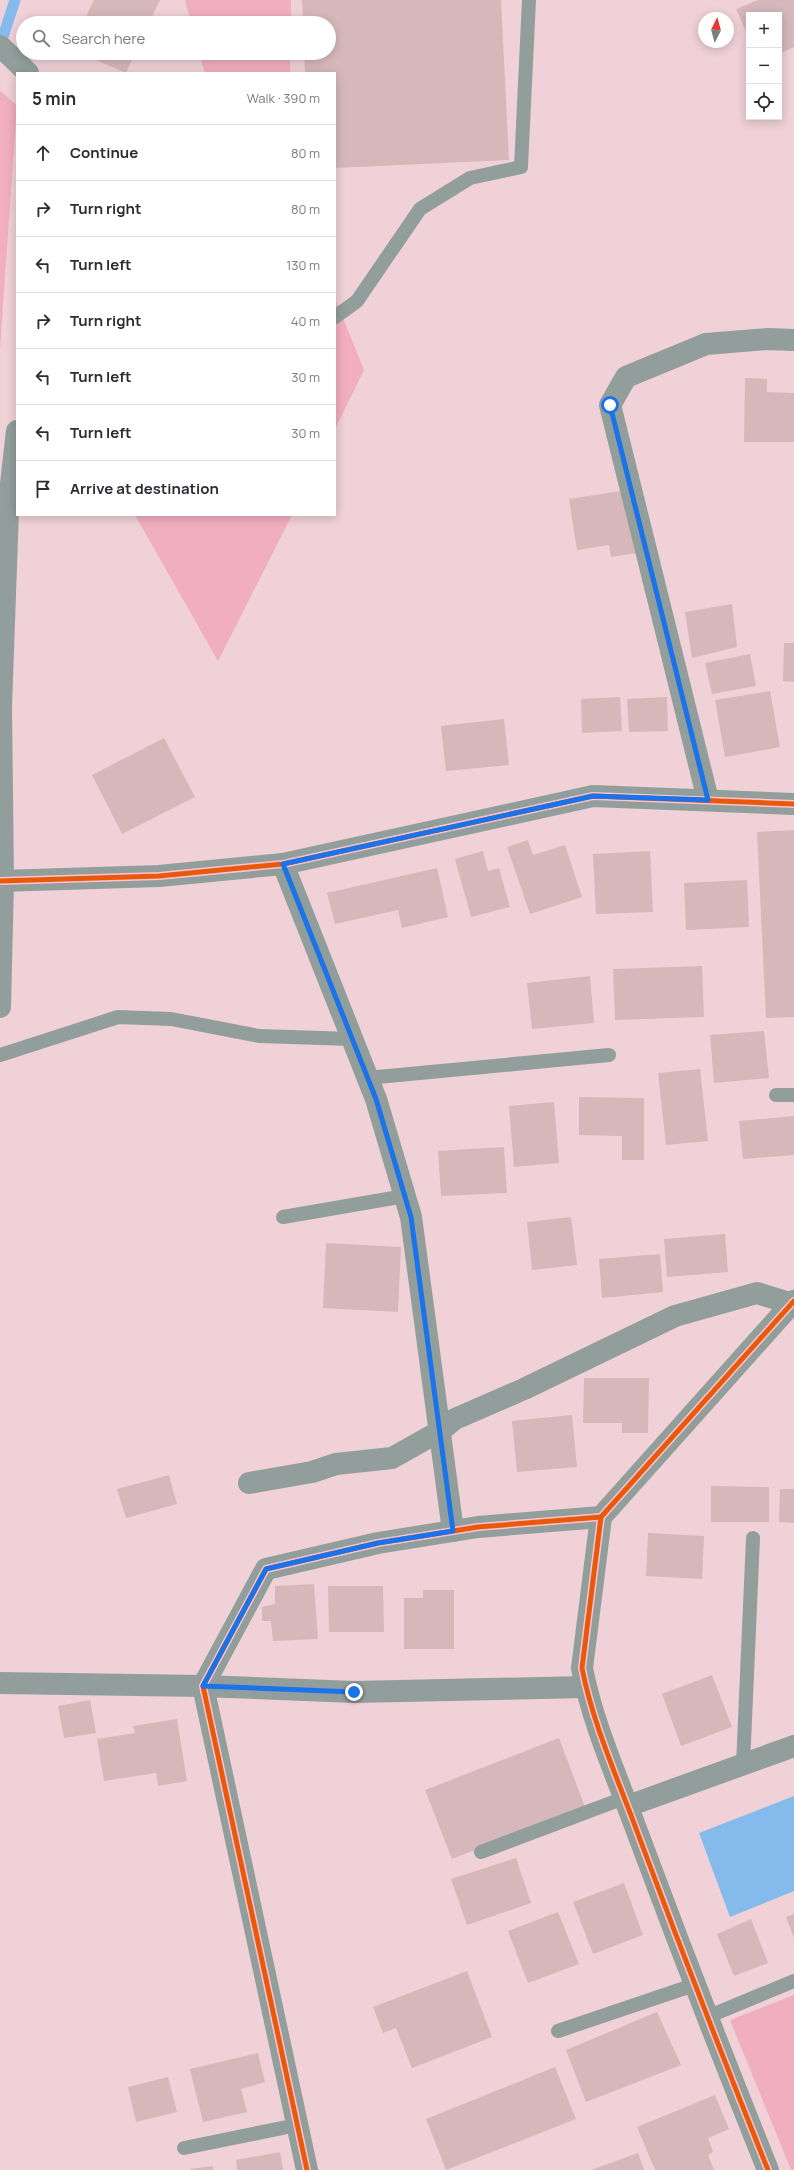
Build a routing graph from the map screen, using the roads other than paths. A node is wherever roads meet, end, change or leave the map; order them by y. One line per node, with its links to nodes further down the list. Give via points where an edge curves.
1 (529, 0): 4 (lane, via 521,167 470,178 420,209 357,301)
2 (0, 46): 3 (street)
3 (27, 72)
4 (336, 316)
5 (794, 340): 7 (street, via 768,339 706,344 626,377 610,405)
6 (16, 440): 10 (street, via 8,510 1,706)
7 (708, 800): 8 (street); 9 (street, via 593,796)
8 (794, 804)
9 (283, 864): 10 (street, via 160,876); 12 (street)
10 (2, 881): 11 (street)
11 (0, 1007)
12 (352, 1039): 13 (lane, via 259,1036 171,1019 118,1017); 15 (street)
13 (0, 1055)
14 (609, 1055): 15 (lane)
15 (367, 1078): 18 (street, via 376,1099)
16 (794, 1095): 17 (lane)
17 (776, 1096)
18 (404, 1196): 19 (lane); 21 (street, via 411,1217)
19 (283, 1217)
20 (793, 1303): 21 (street, via 757,1293 676,1316 455,1419); 23 (street)
21 (440, 1431): 22 (street, via 392,1458 336,1464 312,1472); 24 (street)
22 (249, 1483)
23 (601, 1517): 24 (street); 28 (street, via 582,1668)
24 (453, 1531): 27 (street, via 378,1543 266,1569)
25 (753, 1538): 30 (lane)
26 (0, 1683): 27 (street)
27 (203, 1686): 28 (street, via 354,1692); 37 (street)
28 (585, 1687): 31 (street)
29 (794, 1746): 30 (street)
30 (743, 1765): 31 (street)
31 (626, 1802): 32 (lane); 34 (street)
32 (482, 1852)
33 (794, 1981): 35 (lane)
34 (694, 1985): 35 (street); 36 (lane)
35 (707, 2017): 40 (street)
36 (558, 2031)
37 (297, 2125): 38 (lane); 39 (street)
38 (184, 2148)
39 (307, 2170)
40 (768, 2170)

